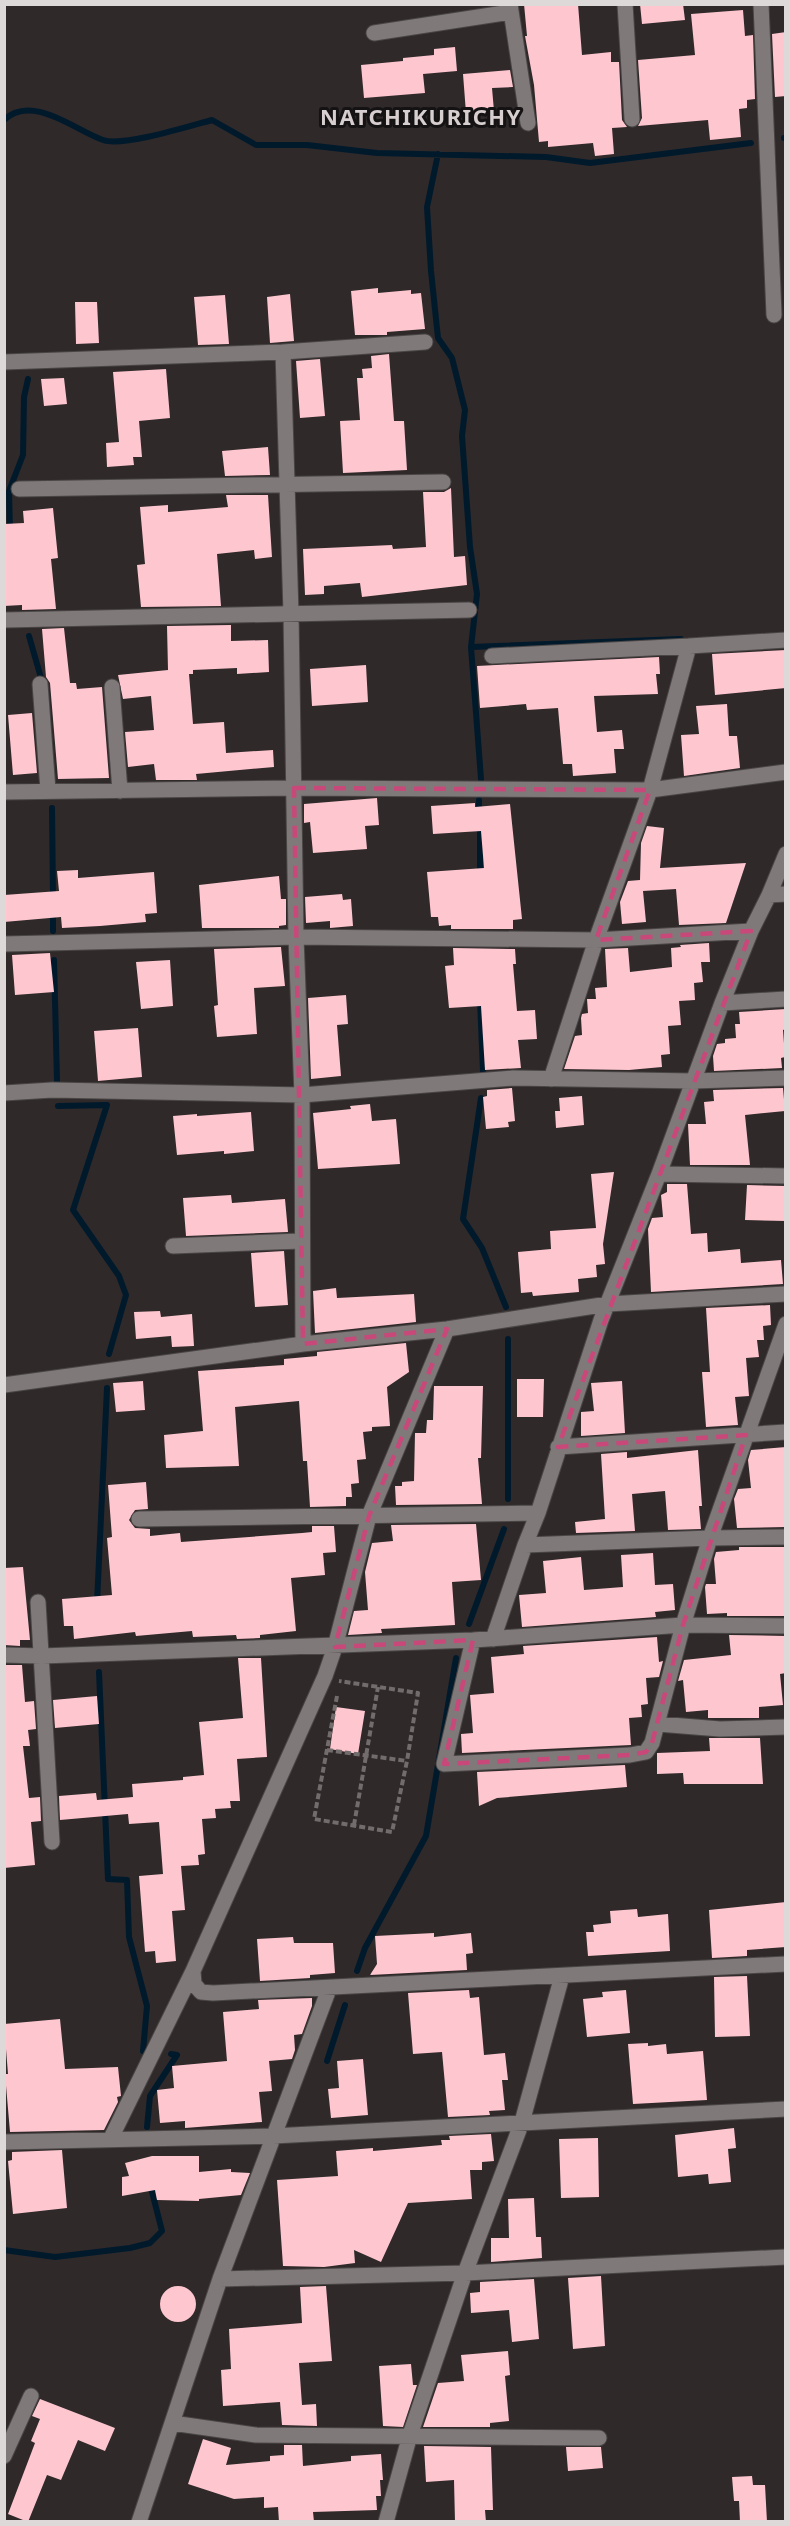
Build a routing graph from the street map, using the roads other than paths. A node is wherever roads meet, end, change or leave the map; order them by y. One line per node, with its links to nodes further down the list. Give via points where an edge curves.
1 (625, 4): 5 (street)
2 (761, 4): 7 (street)
3 (510, 8): 4 (street); 6 (street)
4 (374, 33)
5 (632, 118)
6 (528, 123)
7 (774, 315)
8 (425, 342): 9 (street)
9 (283, 352): 10 (street); 12 (street)
10 (4, 362)
11 (443, 482): 12 (street)
12 (287, 484): 13 (street); 15 (street)
13 (19, 489)
14 (469, 610): 15 (street)
15 (291, 613): 16 (street); 23 (street)
16 (4, 620)
17 (786, 640): 18 (street)
18 (689, 646): 19 (street); 25 (street)
19 (492, 656)
20 (40, 684): 24 (street)
21 (112, 687): 26 (street)
22 (786, 772): 25 (street)
23 (294, 788): 25 (street); 26 (street); 32 (street)
24 (48, 790): 26 (street); 27 (street)
25 (650, 790): 33 (street)
26 (120, 791)
27 (4, 792)
28 (786, 854): 30 (street)
29 (786, 894): 30 (street)
30 (769, 895): 31 (street)
31 (751, 931): 33 (street); 36 (street)
32 (296, 936): 33 (street); 34 (street); 41 (street)
33 (596, 940): 38 (street)
34 (4, 944)
35 (786, 999): 36 (street)
36 (722, 1003): 39 (street)
37 (786, 1078): 39 (street)
38 (551, 1079): 39 (street); 41 (street, via 513,1078)
39 (693, 1082): 42 (street)
40 (4, 1093): 41 (street, via 52,1090)
41 (302, 1095): 44 (street)
42 (659, 1174): 43 (street); 47 (street)
43 (786, 1176)
44 (301, 1241): 45 (street); 50 (street)
45 (173, 1246)
46 (786, 1294): 47 (street)
47 (608, 1304): 49 (street); 54 (street)
48 (786, 1324): 53 (street)
49 (447, 1329): 50 (street); 56 (street)
50 (303, 1344): 51 (street)
51 (4, 1385)
52 (786, 1432): 53 (street)
53 (746, 1435): 54 (street); 59 (street)
54 (558, 1447): 55 (street)
55 (538, 1513): 56 (street); 60 (street)
56 (369, 1516): 57 (street); 66 (street)
57 (139, 1519)
58 (786, 1537): 59 (street)
59 (710, 1538): 60 (street); 62 (street)
60 (525, 1545): 64 (street)
61 (38, 1602): 68 (street)
62 (683, 1624): 63 (street); 64 (street); 69 (street)
63 (786, 1626)
64 (493, 1639): 65 (street)
65 (473, 1641): 66 (street); 69 (street, via 444,1764 630,1755 646,1752)
66 (335, 1647): 68 (street); 73 (street)
67 (4, 1655): 68 (street)
68 (42, 1656): 71 (street)
69 (658, 1724): 70 (street, via 720,1729)
70 (786, 1727)
71 (52, 1842)
72 (786, 1964): 74 (street)
73 (193, 1971): 75 (street, via 194,1983 201,1992); 79 (street)
74 (562, 1976): 75 (street); 77 (street)
75 (329, 1989): 78 (street)
76 (786, 2109): 77 (street)
77 (522, 2121): 78 (street); 82 (street)
78 (273, 2136): 79 (street); 83 (street)
79 (111, 2138): 80 (street)
80 (4, 2142)
81 (786, 2257): 82 (street)
82 (465, 2272): 83 (street); 86 (street)
83 (220, 2279): 85 (street)
84 (31, 2396): 88 (street)
85 (172, 2423): 86 (street, via 256,2435); 89 (street)
86 (410, 2435): 87 (street); 90 (street)
87 (599, 2438)
88 (4, 2456)
89 (139, 2522)
90 (386, 2522)

